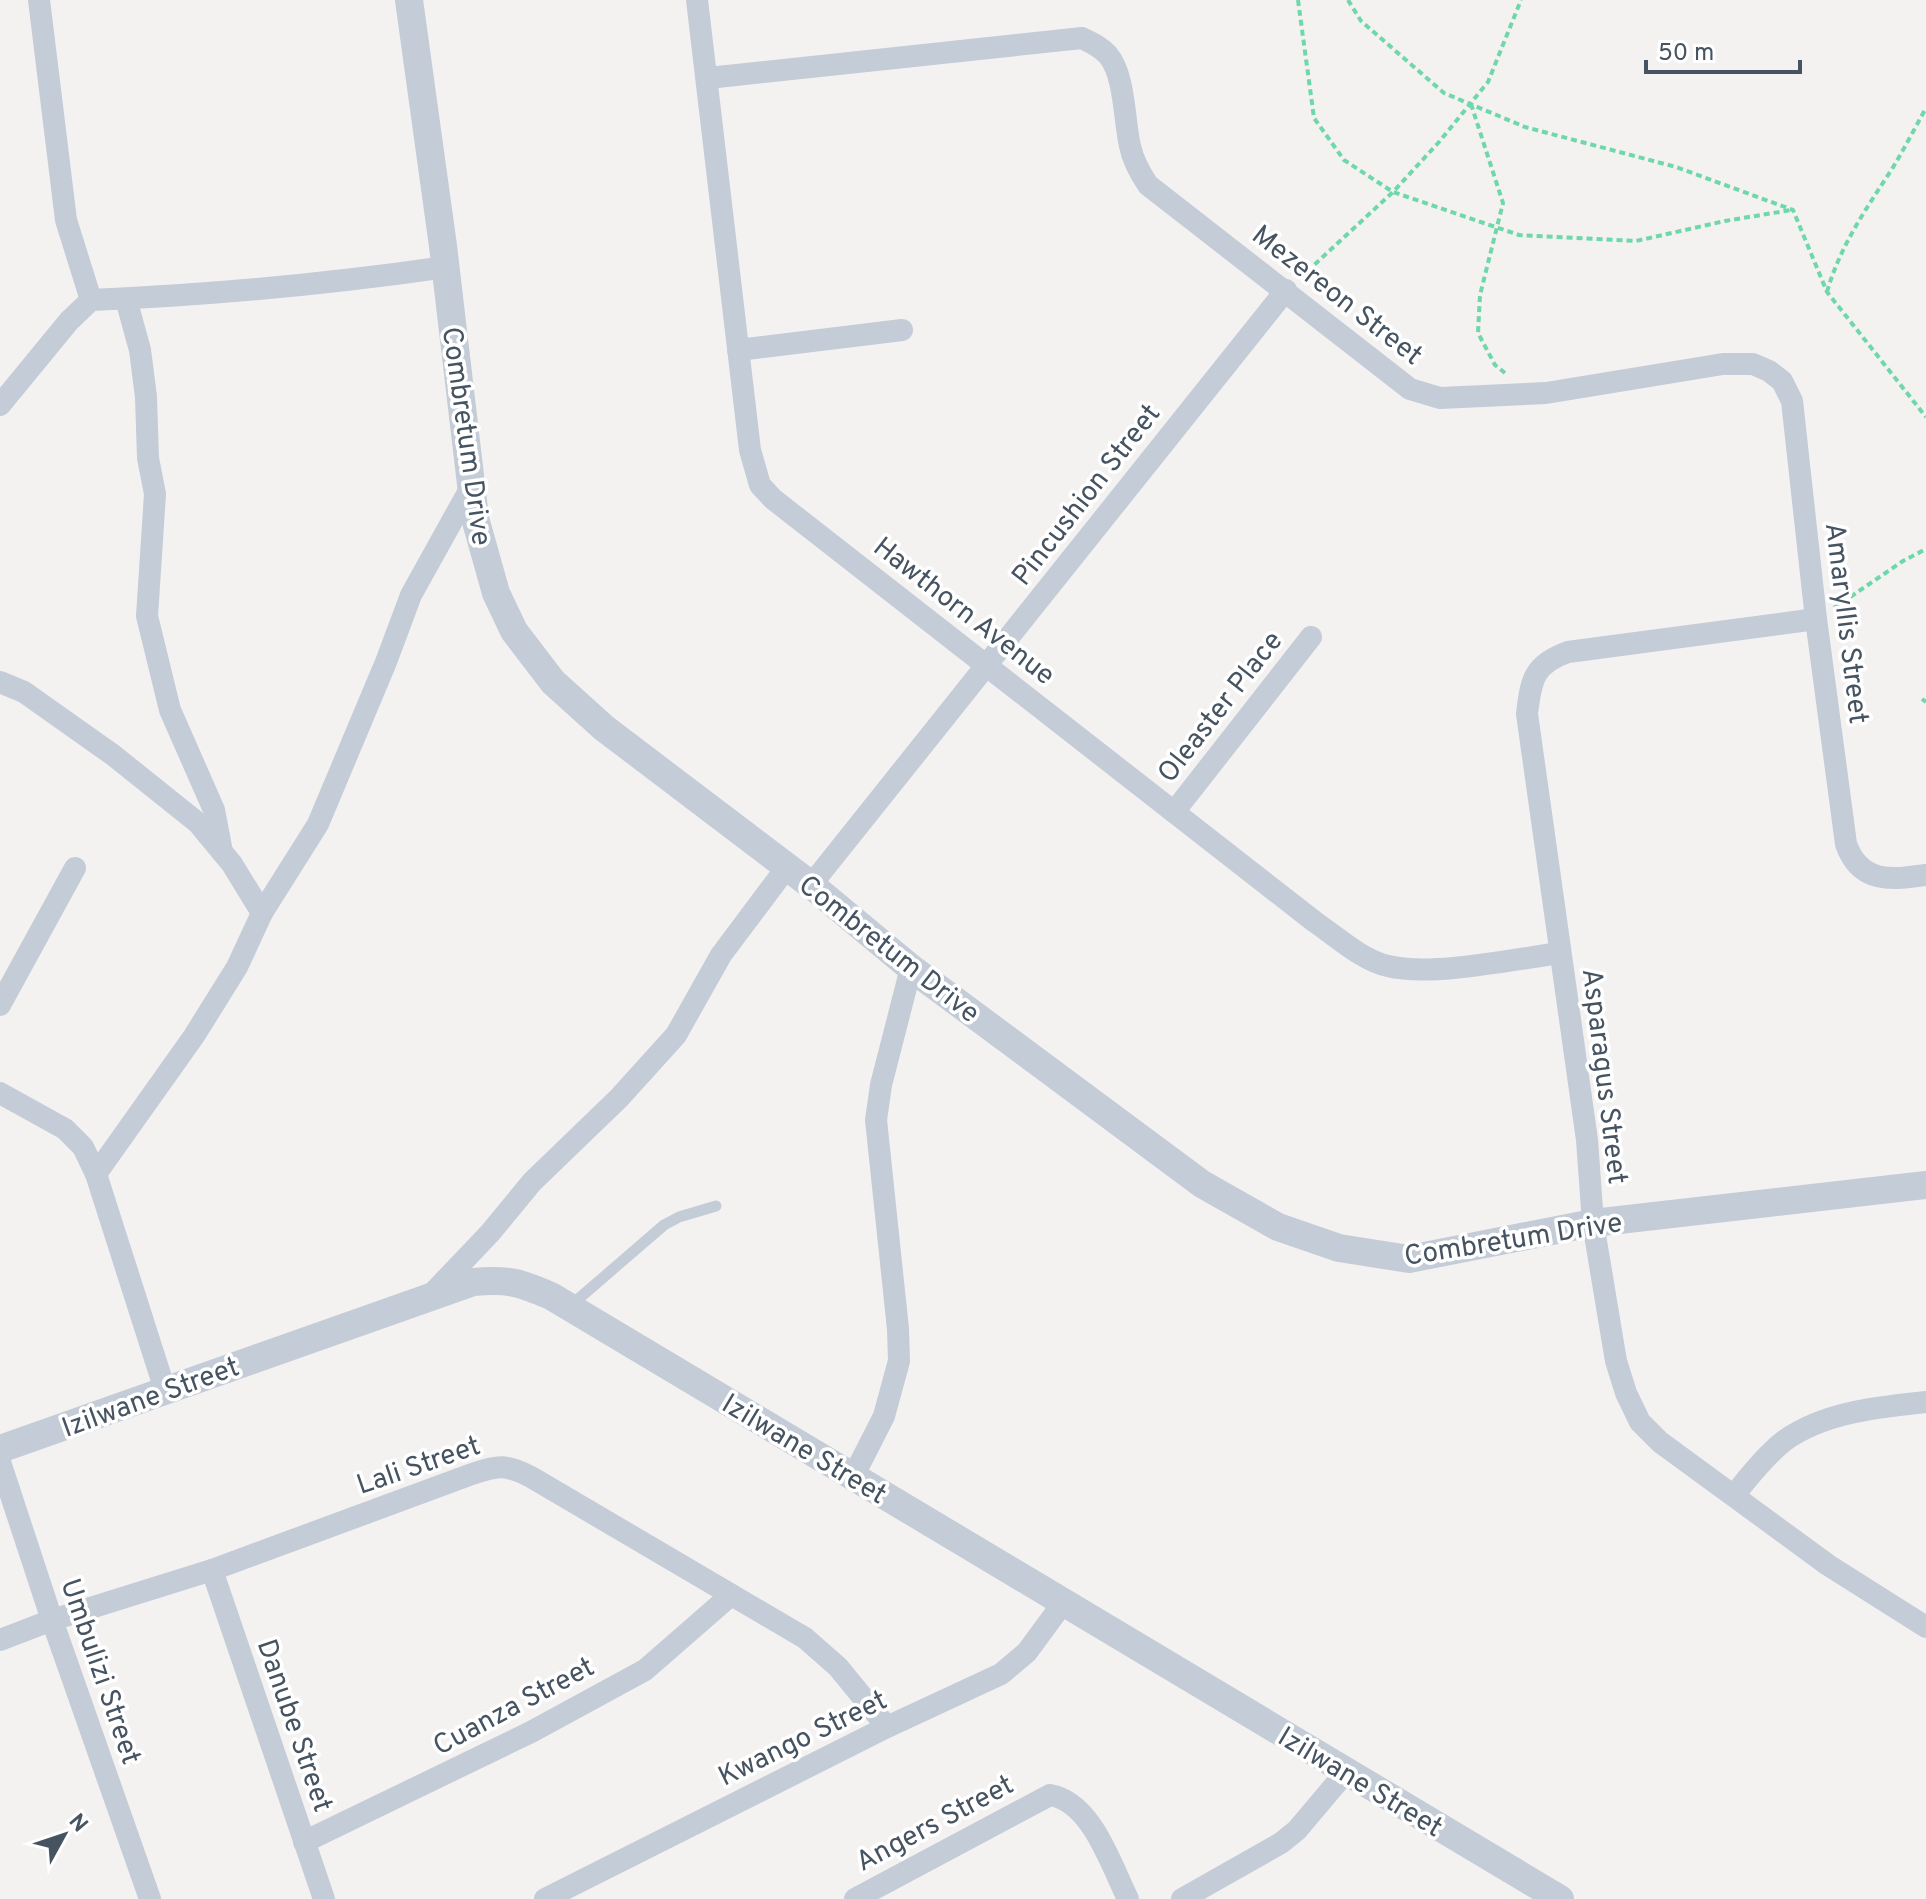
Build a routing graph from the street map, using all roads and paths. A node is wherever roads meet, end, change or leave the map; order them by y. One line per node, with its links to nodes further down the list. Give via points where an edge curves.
1 (39, 0): 17 (street, via 66,220)
2 (409, 0): 13 (street, Combretum Drive)
3 (697, 0): 7 (street, Hawthorn Avenue)
4 (1298, 0): 10 (path, via 1314,118 1344,160)
5 (1348, 0): 8 (path, via 1361,21 1444,93)
6 (1521, 0): 8 (path, via 1488,82)
7 (708, 78): 14 (street, Mezereon Street, via 1082,38 1099,46 1117,71 1130,147 1148,185); 19 (street, Hawthorn Avenue)
8 (1471, 104): 10 (path); 11 (path, via 1525,127 1676,167); 12 (path, via 1503,203)
9 (1926, 108): 15 (path, via 1835,263)
10 (1393, 192): 12 (path); 14 (path)
11 (1793, 210): 12 (path, via 1636,241 1519,235); 15 (path)
12 (1497, 228): 21 (path, via 1480,295 1478,333 1495,365 1515,382)
13 (446, 267): 16 (street, via 323,284); 24 (street, Combretum Drive)
14 (1286, 290): 21 (street, Mezereon Street, via 1410,389 1440,398); 28 (street, Pincushion Street)
15 (1827, 292): 23 (path)
16 (126, 299): 17 (street); 31 (street, via 140,350 155,494 147,616 170,710 214,810)
17 (91, 300): 22 (street)
18 (902, 330): 19 (street)
19 (738, 350): 28 (street, Hawthorn Avenue, via 750,450 760,485)
20 (1782, 381): 21 (street, Mezereon Street, via 1753,364 1723,364); 26 (street, Amaryllis Street, via 1792,401)
21 (1546, 393)
22 (0, 405)
23 (1926, 417)
24 (471, 487): 32 (street, Combretum Drive, via 496,593 514,631 553,682 604,728); 36 (street, via 411,595 318,824)
25 (1926, 549): 26 (path)
26 (1816, 619): 34 (street, Amaryllis Street, via 1849,853 1861,869 1883,879); 37 (street, Asparagus Street, via 1568,652 1542,665 1529,693 1527,714)
27 (1311, 637): 30 (street, Oleaster Place)
28 (987, 666): 30 (street, Hawthorn Avenue); 35 (street, Pincushion Street)
29 (0, 682): 31 (street, via 24,692 113,755 198,823)
30 (1174, 812): 37 (street, Hawthorn Avenue, via 1315,922 1390,967 1467,966)
31 (222, 852): 36 (street)
32 (787, 867): 35 (street, Combretum Drive); 45 (street, via 721,955 676,1035)
33 (75, 868): 39 (street)
34 (1926, 875)
35 (811, 885): 38 (street, Combretum Drive)
36 (262, 913): 41 (street, via 237,967 194,1036)
37 (1560, 953): 44 (street, Asparagus Street, via 1587,1140)
38 (911, 968): 44 (street, Combretum Drive, via 1202,1184 1278,1227 1339,1248 1409,1259); 51 (street, via 876,1120 899,1361 884,1416)
39 (0, 1005)
40 (0, 1093): 41 (street, via 65,1129 83,1147)
41 (96, 1174): 47 (street)
42 (1926, 1185): 44 (street, Combretum Drive)
43 (716, 1206): 46 (lane, via 664,1225)
44 (1593, 1223): 52 (street, Asparagus Street, via 1616,1361 1640,1422)
45 (429, 1297): 46 (street, Izilwane Street, via 497,1280 521,1283); 47 (street, Izilwane Street)
46 (568, 1307): 51 (street, Izilwane Street)
47 (165, 1390): 49 (street, Izilwane Street)
48 (1926, 1402): 52 (street, via 1882,1407 1812,1426 1785,1441)
49 (0, 1449)
50 (0, 1462): 56 (street, Umbulizi Street)
51 (853, 1477): 55 (street, Izilwane Street)
52 (1734, 1495): 57 (street, Asparagus Street, via 1828,1565)
53 (212, 1570): 54 (street, Lali Street, via 506,1466); 56 (street, Lali Street); 61 (street, Danube Street)
54 (731, 1595): 59 (street, Lali Street, via 823,1652); 61 (street, Cuanza Street, via 645,1670 531,1732)
55 (1063, 1603): 59 (street, Kwango Street, via 1027,1652 1001,1674); 60 (street, Izilwane Street)
56 (52, 1620): 58 (street, Lali Street); 62 (street, Umbulizi Street)
57 (1926, 1627)
58 (0, 1640)
59 (887, 1727): 64 (street, Kwango Street)
60 (1346, 1772): 67 (street, via 1281,1843); 68 (street, Izilwane Street)
61 (304, 1842): 63 (street, Danube Street)
62 (150, 1899)
63 (324, 1899)
64 (545, 1899)
65 (855, 1899): 66 (street, Angers Street, via 1050,1795 1073,1803 1089,1822)
66 (1128, 1899)
67 (1182, 1899)
68 (1560, 1899)

